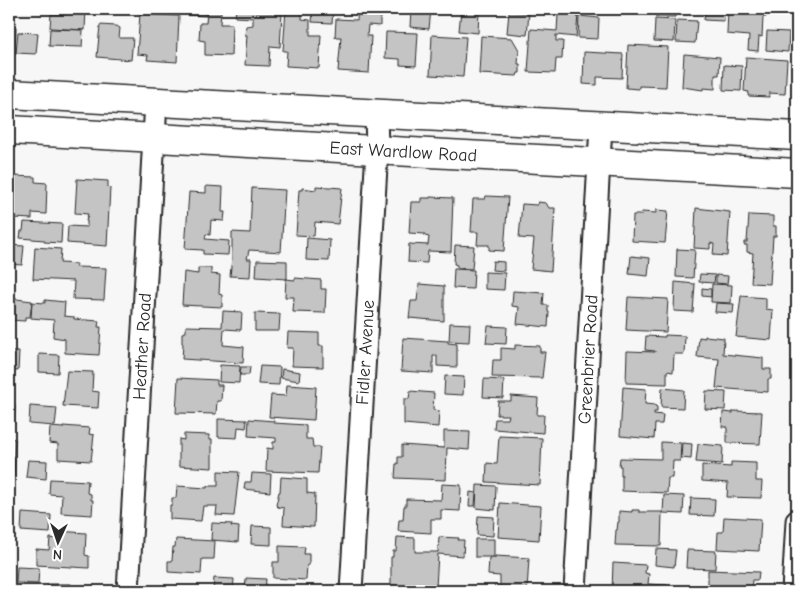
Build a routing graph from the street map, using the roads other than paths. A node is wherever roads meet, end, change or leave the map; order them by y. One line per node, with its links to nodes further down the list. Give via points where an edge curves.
1 (9, 94): 2 (main road, East Wardlow Road)
2 (156, 102): 3 (main road, East Wardlow Road); 7 (street, Heather Road)
3 (376, 113): 4 (main road, East Wardlow Road); 8 (street, Fidler Avenue)
4 (601, 126): 6 (main road, East Wardlow Road); 9 (street, Greenbrier Road)
5 (9, 130): 7 (main road, East Wardlow Road)
6 (797, 136)
7 (154, 137): 8 (main road, East Wardlow Road); 12 (street, Heather Road)
8 (377, 150): 9 (main road, East Wardlow Road); 13 (street, Fidler Avenue)
9 (599, 163): 10 (main road, East Wardlow Road); 14 (street, Greenbrier Road)
10 (797, 173)
11 (797, 521): 15 (street)
12 (128, 591)
13 (351, 591)
14 (575, 591)
15 (793, 591)

